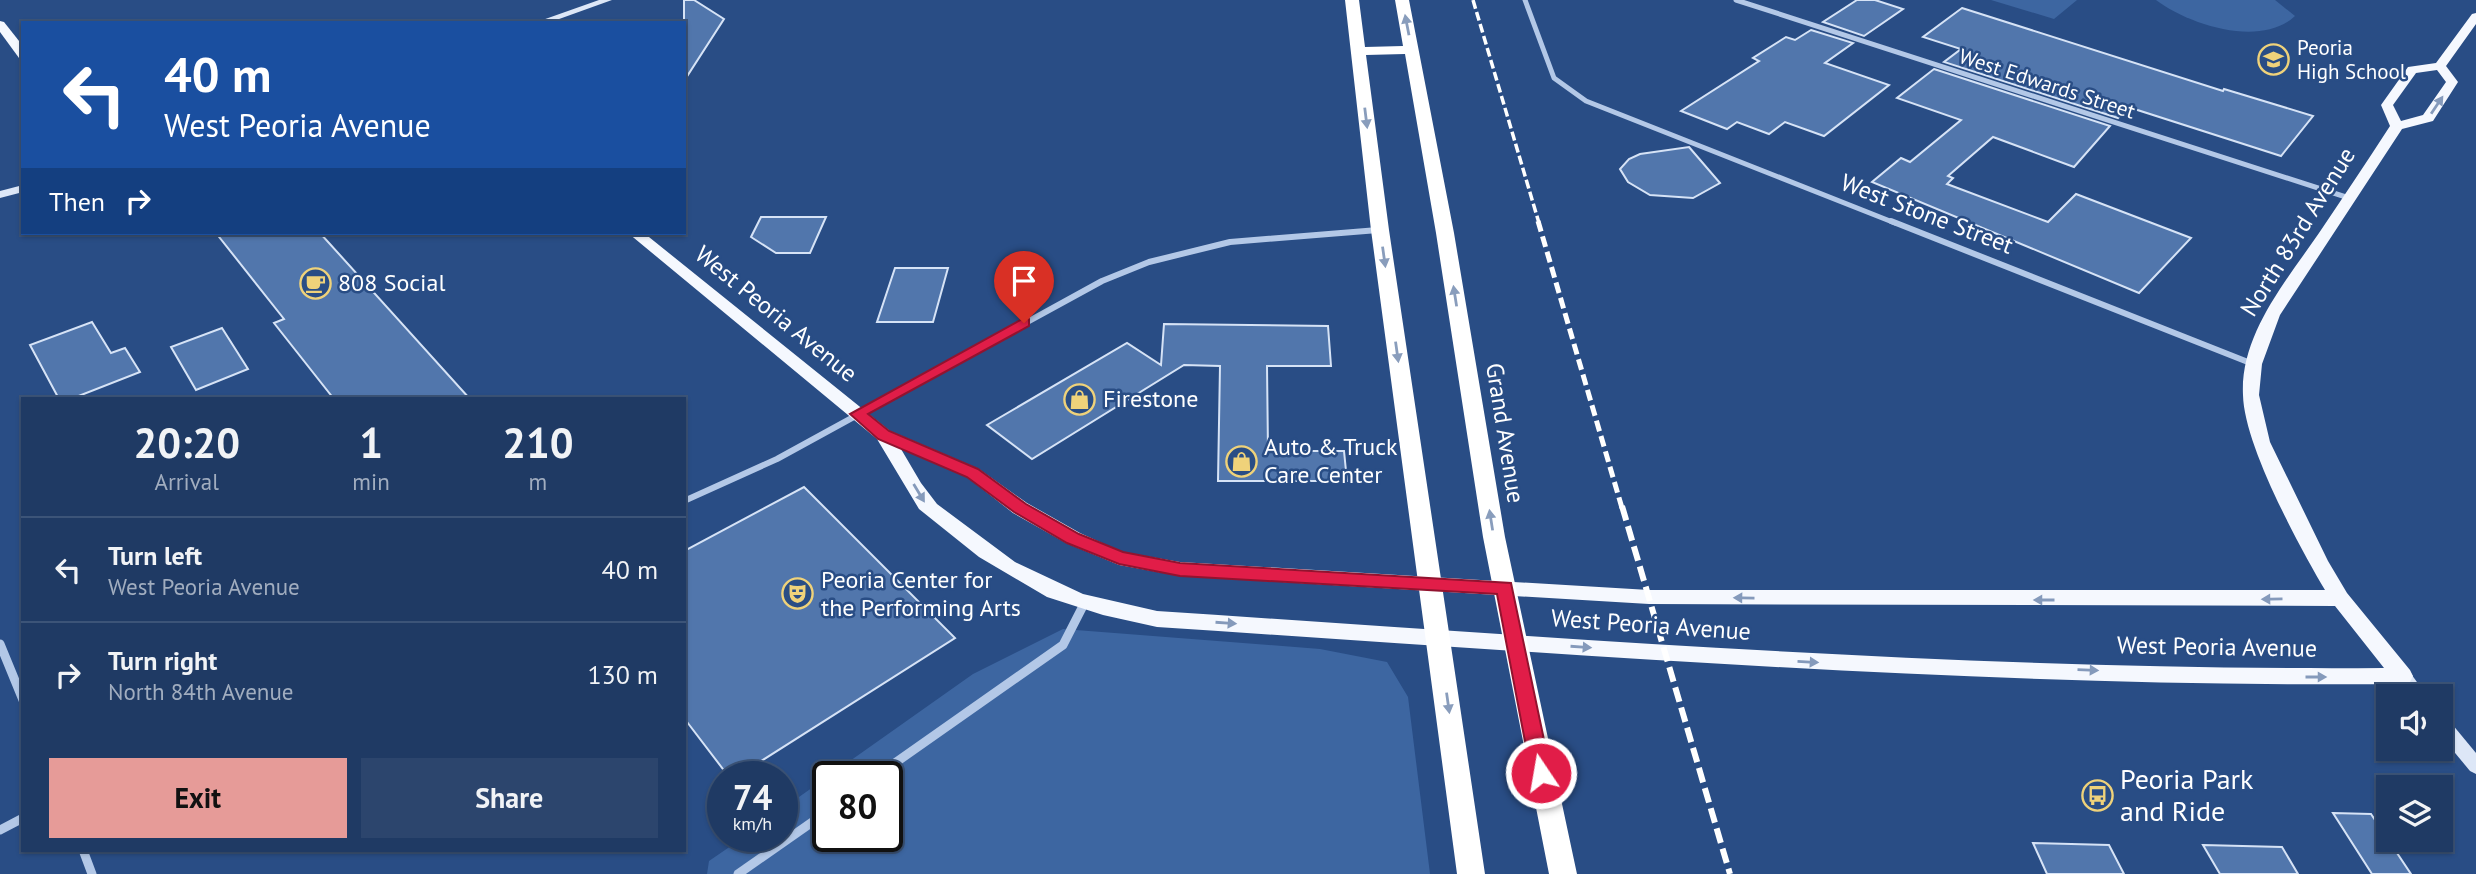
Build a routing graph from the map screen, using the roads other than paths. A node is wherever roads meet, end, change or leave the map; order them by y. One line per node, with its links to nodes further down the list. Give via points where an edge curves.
1 (608, 0): 7 (street)
2 (1352, 0): 10 (highway)
3 (1402, 0): 9 (highway, Grand Avenue, one-way to 3)
4 (1525, 0): 19 (street, West Stone Street, via 1554,78 1586,101)
5 (1735, 0): 16 (street, West Edwards Street)
6 (2476, 16): 12 (main road)
7 (544, 21)
8 (0, 24): 11 (main road)
9 (1412, 50): 10 (highway); 24 (highway, Grand Avenue, one-way to 9)
10 (1357, 51): 17 (highway, one-way to 17)
11 (21, 52)
12 (2440, 66): 13 (main road, via 2412,71 2392,97 2387,105); 13 (main road, one-way to 12, via 2428,118 2452,82)
13 (2397, 126): 16 (main road, North 83rd Avenue)
14 (21, 189): 15 (street)
15 (0, 195)
16 (2349, 198): 19 (main road, North 83rd Avenue, via 2272,315)
17 (1380, 230): 20 (street, via 1230,242 1149,262 1102,281); 23 (highway, one-way to 23)
18 (637, 235): 20 (main road, West Peoria Avenue)
19 (2253, 364): 25 (main road, North 83rd Avenue, via 2251,395 2261,442)
20 (857, 414): 21 (main road, West Peoria Avenue); 22 (street, via 777,459)
21 (884, 435): 23 (main road, West Peoria Avenue, via 973,473 1020,508 1119,558 1180,569); 26 (main road, West Peoria Avenue, one-way to 26, via 926,504 998,564)
22 (686, 500)
23 (1430, 584): 24 (main road, West Peoria Avenue); 27 (highway)
24 (1504, 587): 25 (main road, West Peoria Avenue, one-way to 24, via 1663,597); 28 (highway, Grand Avenue)
25 (2340, 598): 30 (main road, North 83rd Avenue)
26 (1084, 604): 27 (main road, West Peoria Avenue, one-way to 27, via 1157,619); 34 (street, via 1063,645)
27 (1439, 635): 28 (main road, West Peoria Avenue); 42 (highway, one-way to 42)
28 (1513, 642): 30 (main road, West Peoria Avenue, one-way to 30, via 1841,664); 43 (highway, Grand Avenue)
29 (0, 644): 32 (street)
30 (2403, 676): 31 (street)
31 (2409, 684)
32 (21, 695)
33 (2453, 738): 35 (street)
34 (898, 761)
35 (2476, 766)
36 (21, 819): 38 (street)
37 (812, 822): 41 (street)
38 (0, 830)
39 (84, 852): 40 (street)
40 (92, 874)
41 (738, 874)
42 (1471, 874)
43 (1563, 874)

